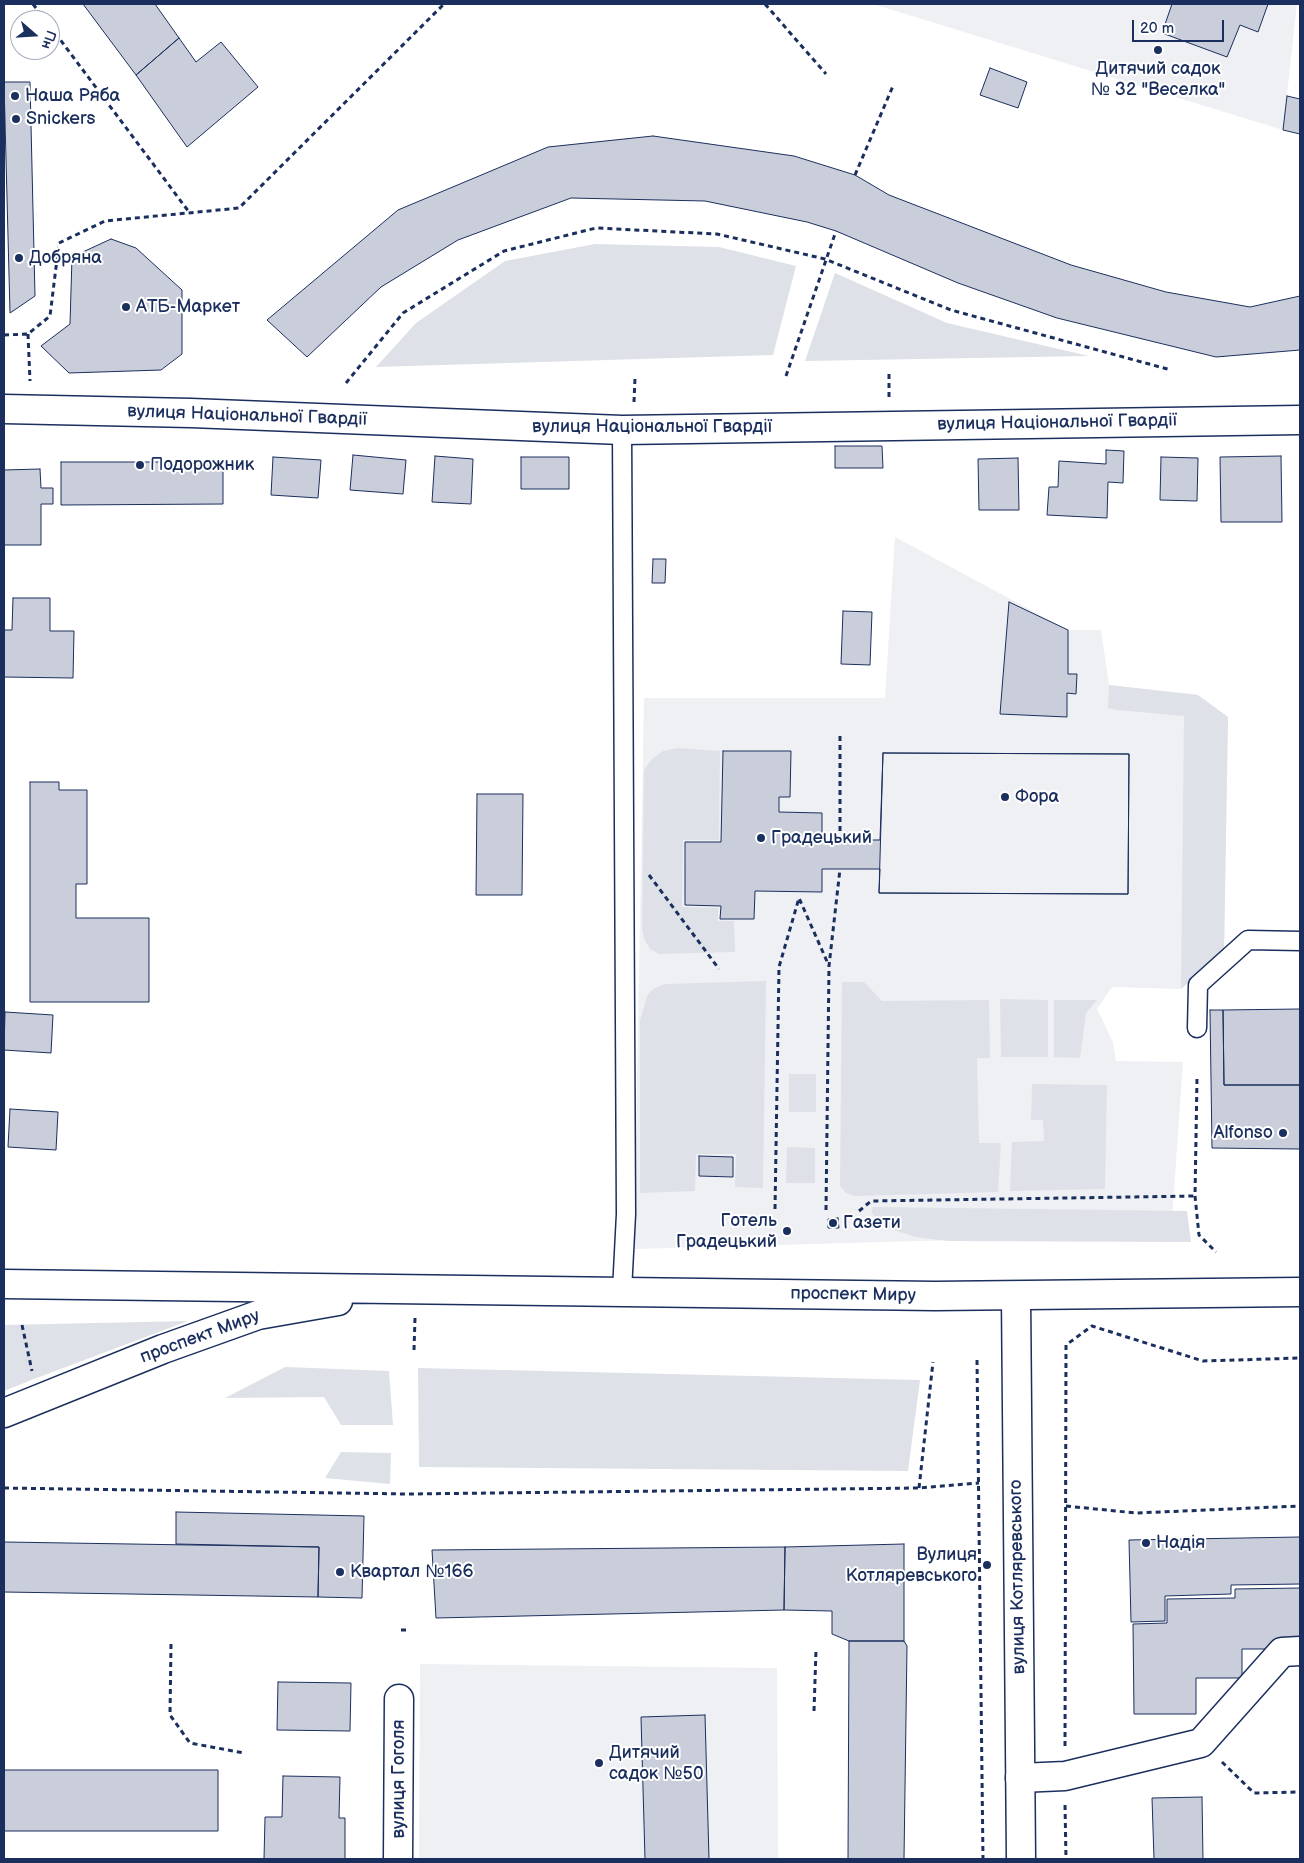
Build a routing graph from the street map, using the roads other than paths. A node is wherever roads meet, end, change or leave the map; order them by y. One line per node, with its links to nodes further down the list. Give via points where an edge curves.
1 (4, 410): 3 (street, вулиця Національної Гвардії, via 191,413)
2 (1300, 420): 3 (street, вулиця Національної Гвардії)
3 (622, 430): 8 (lane, via 626,1214)
4 (1300, 941): 5 (lane, via 1248,940 1198,985)
5 (1197, 1028)
6 (4, 1284): 7 (street, проспект Миру)
7 (405, 1289): 8 (street, проспект Миру); 11 (street, проспект Миру, via 258,1315)
8 (622, 1291): 10 (street, проспект Миру)
9 (1300, 1292): 10 (street, проспект Миру)
10 (1016, 1296): 14 (street, вулиця Котляревського)
11 (4, 1413)
12 (1300, 1651): 14 (street, via 1282,1652 1201,1743 1065,1776)
13 (399, 1699): 15 (street, вулиця Гоголя)
14 (1020, 1778): 16 (street, вулиця Котляревського)
15 (398, 1859)
16 (1021, 1859)

